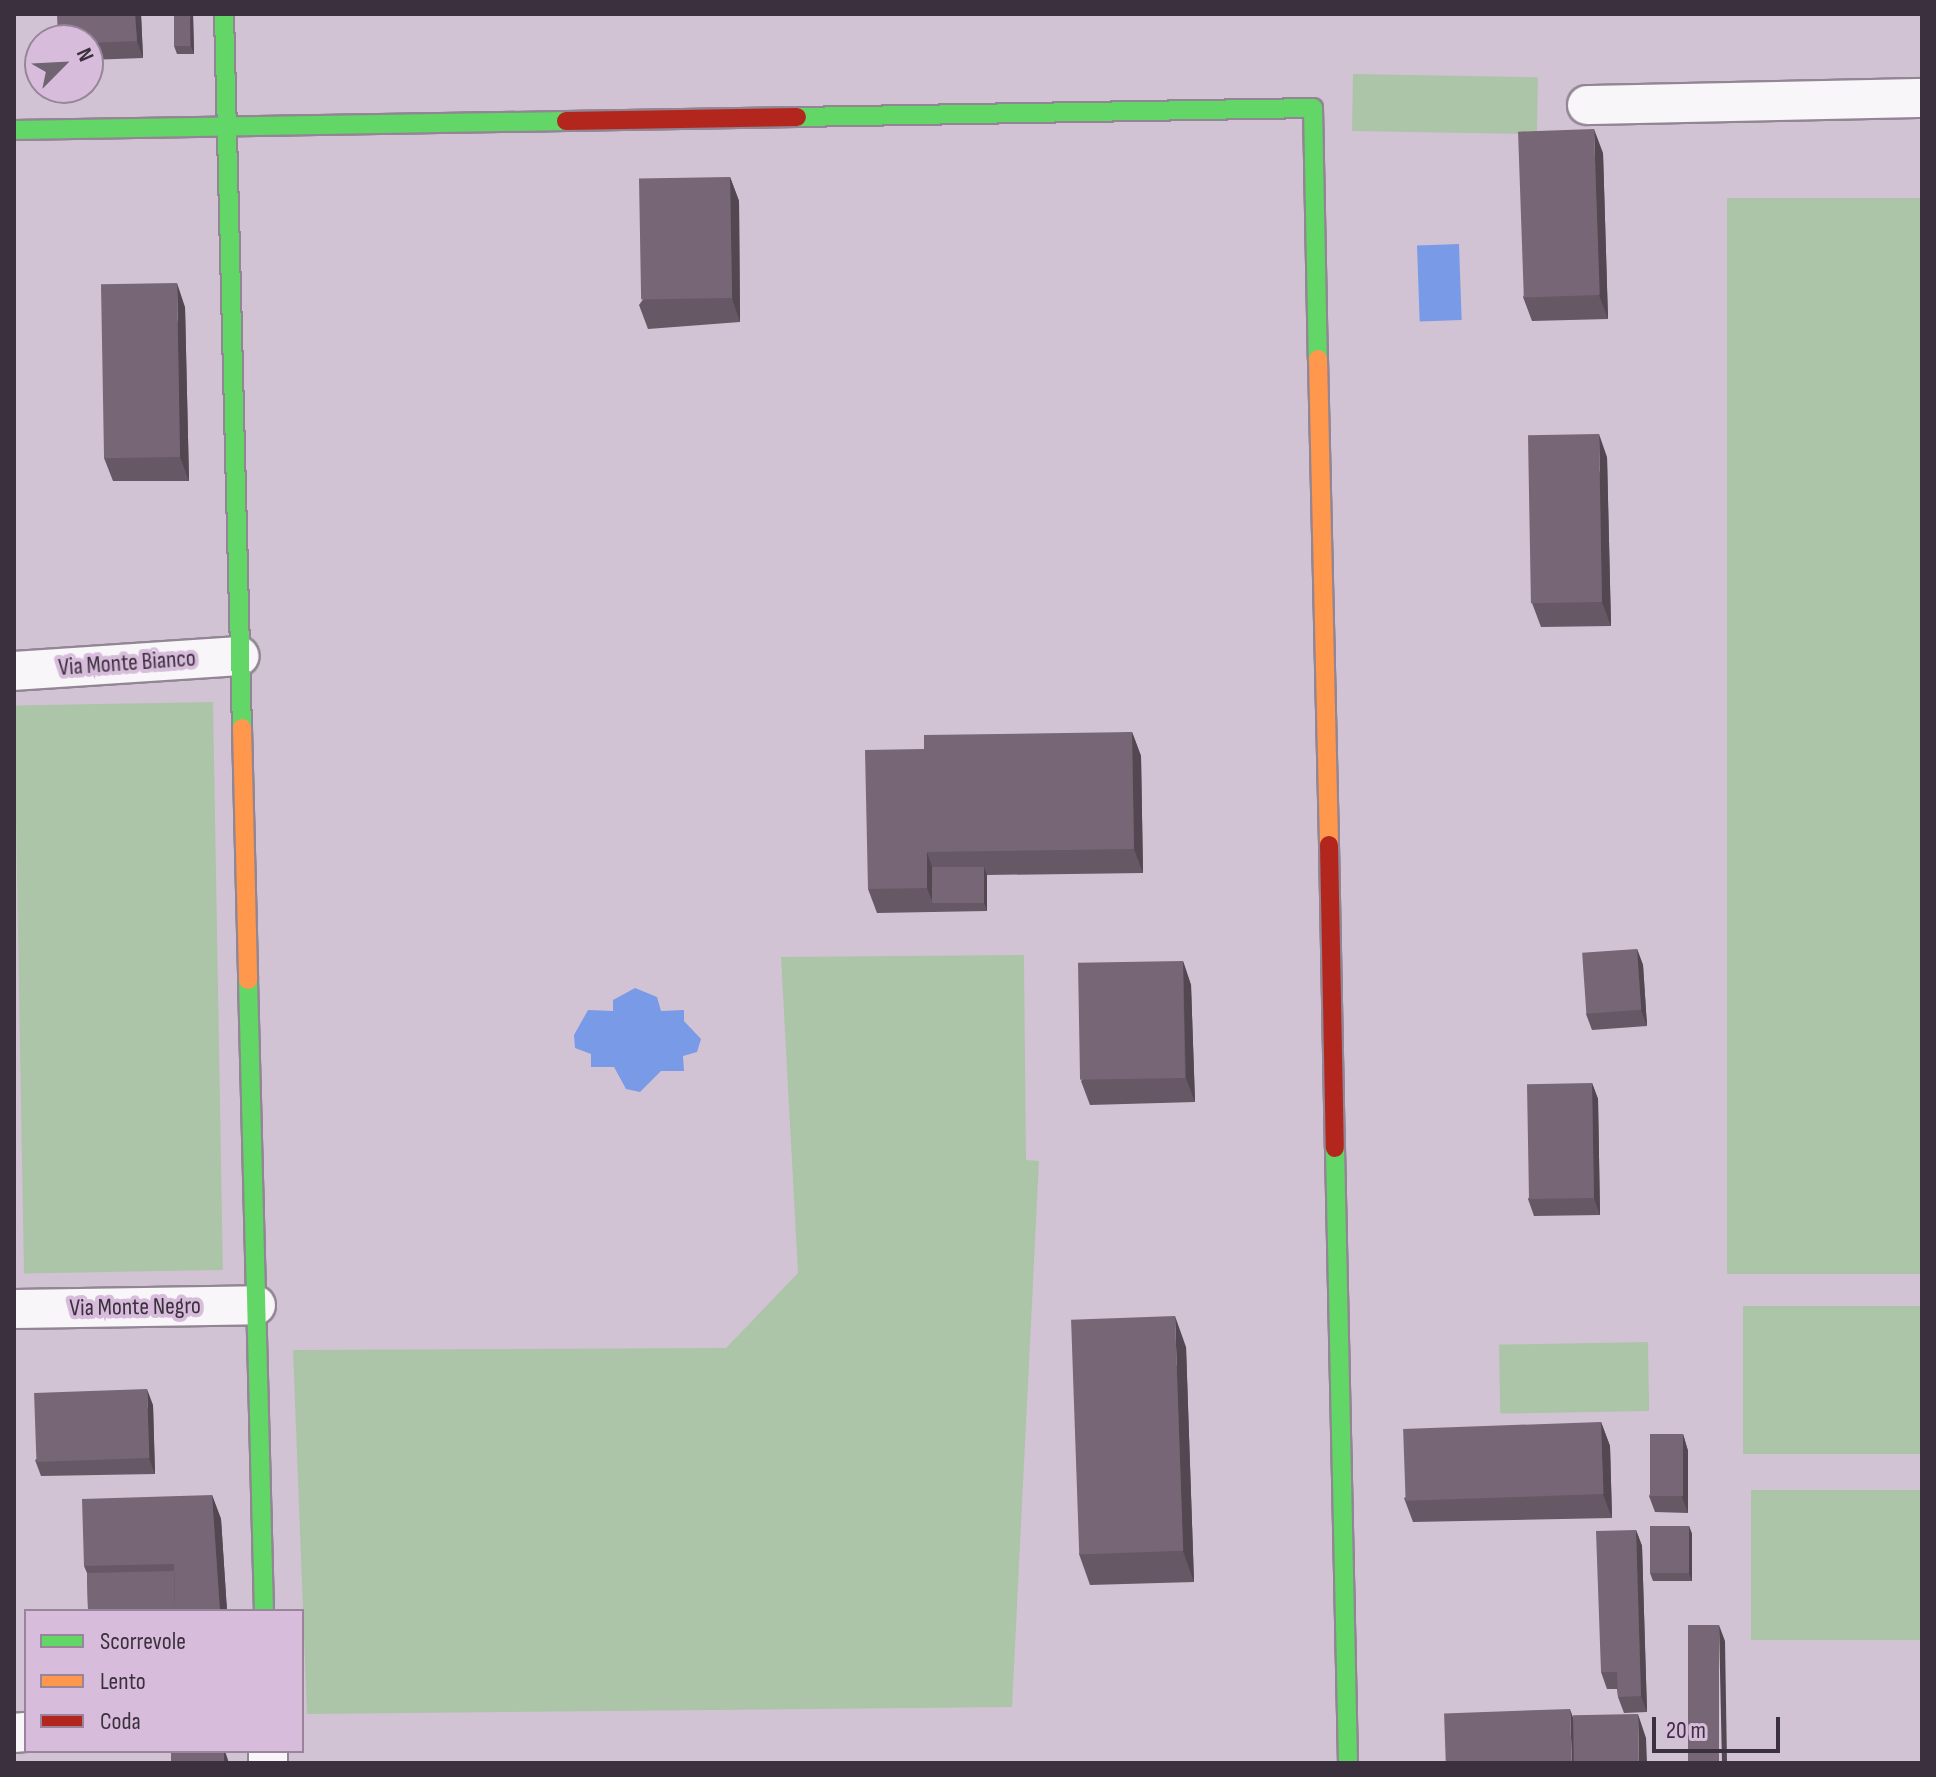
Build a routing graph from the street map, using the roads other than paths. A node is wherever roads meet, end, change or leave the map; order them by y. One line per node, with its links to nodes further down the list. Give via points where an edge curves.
1 (224, 14): 4 (street)
2 (1922, 98): 3 (street)
3 (1587, 105)
4 (227, 127): 5 (street); 6 (street); 11 (street, via 1313,108)
5 (14, 130)
6 (240, 656): 7 (street, Via Monte Bianco); 8 (street)
7 (14, 671)
8 (256, 1305): 9 (street, Via Monte Negro); 10 (street)
9 (14, 1309)
10 (264, 1609)
11 (1348, 1763)

